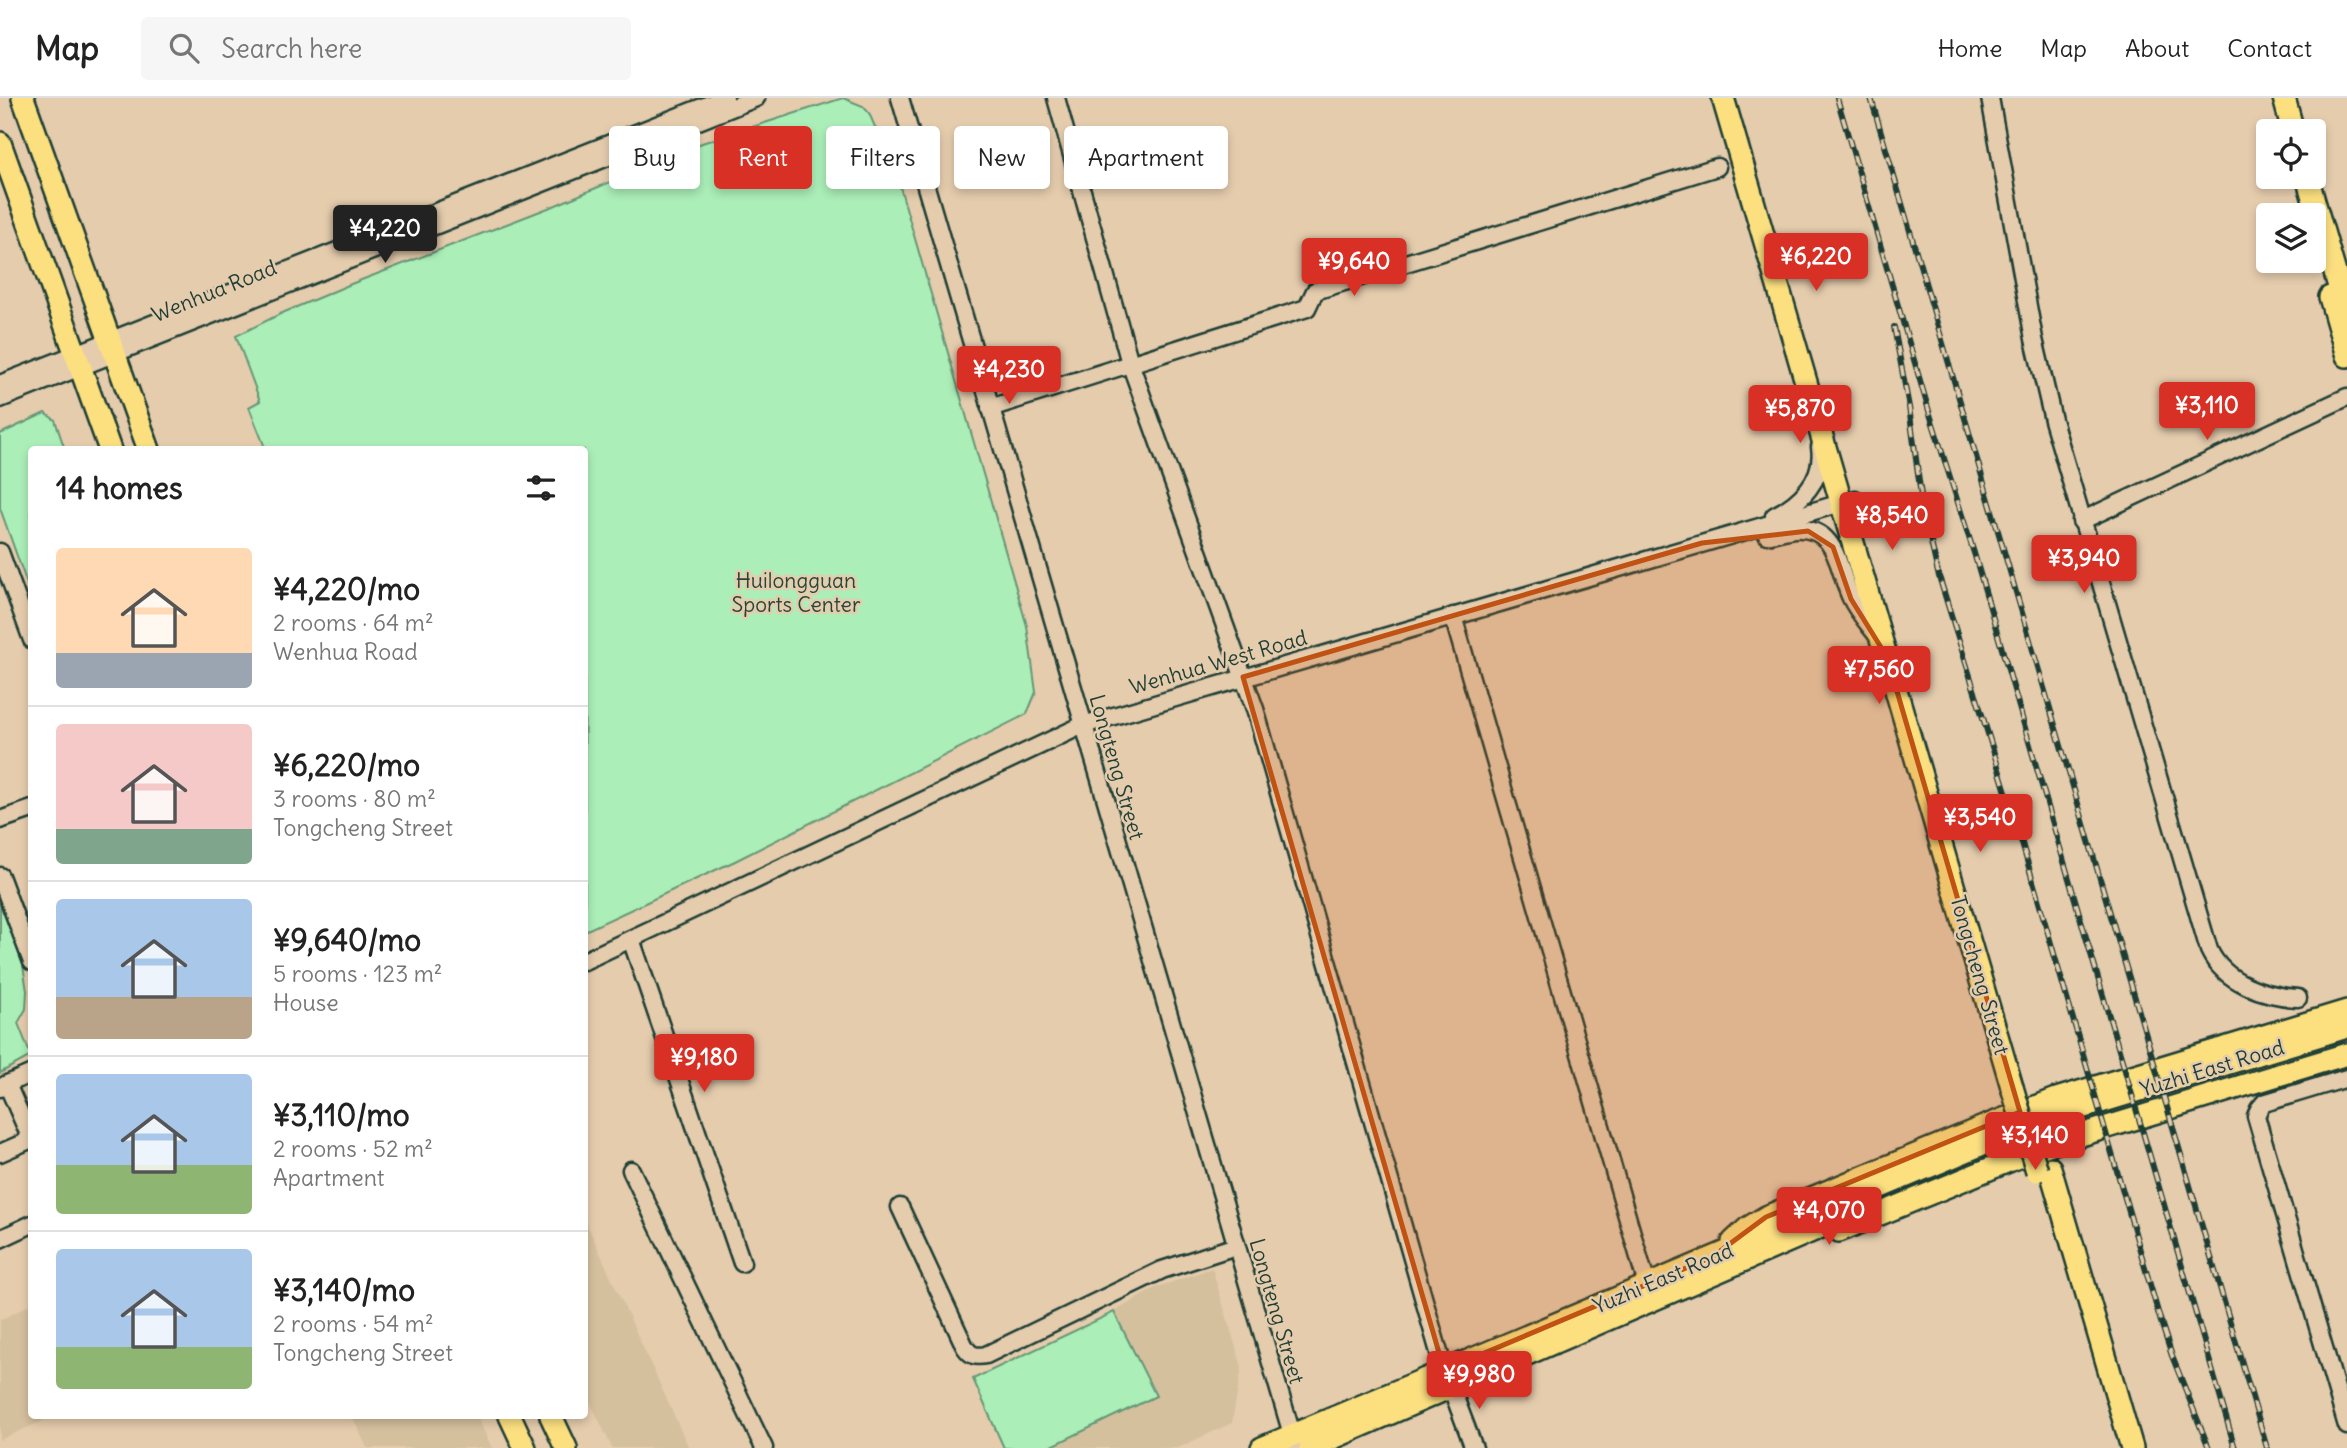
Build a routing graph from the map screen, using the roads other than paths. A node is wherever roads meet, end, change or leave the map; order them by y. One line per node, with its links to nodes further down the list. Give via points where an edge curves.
1 (23, 98): 26 (main road)
2 (756, 98): 13 (street, Wenhua Road)
3 (770, 98): 13 (street)
4 (893, 98): 16 (street)
5 (900, 98): 17 (street, Longteng Street)
6 (911, 98): 18 (street)
7 (1056, 98): 29 (street)
8 (1723, 98): 25 (main road, Tongcheng Street)
9 (1737, 98): 36 (main road, Tongcheng Street)
10 (1990, 98): 37 (street, via 2034,339)
11 (2272, 98): 14 (main road)
12 (2284, 98): 15 (main road)
13 (727, 103): 26 (street, Wenhua Road)
14 (2278, 119)
15 (2290, 119)
16 (906, 126)
17 (908, 126)
18 (918, 126)
19 (0, 143): 28 (main road)
20 (1717, 167): 29 (street, via 1315,291 1307,308)
21 (926, 189): 33 (street, Longteng Street)
22 (2311, 189): 24 (main road)
23 (2323, 273): 27 (main road)
24 (2347, 314)
25 (1793, 336): 36 (main road, Tongcheng Street); 38 (street, via 1801,385 1821,451 1819,470 1797,501)
26 (112, 347): 28 (street, Wenhua Road); 35 (main road)
27 (2347, 356)
28 (78, 360): 30 (street, Wenhua Road); 32 (street, Wenhua Road); 34 (main road)
29 (1130, 363): 33 (street); 44 (street)
30 (0, 384)
31 (2347, 397): 37 (street)
32 (0, 399)
33 (990, 408): 45 (street, Longteng Street)
34 (109, 446)
35 (148, 446)
36 (1848, 501): 38 (street, Wenhua West Road); 43 (main road, Tongcheng Street); 60 (main road, Tongcheng Street)
37 (2081, 521): 52 (street, via 2213,958 2253,990)
38 (1739, 533): 39 (street, Wenhua West Road)
39 (1702, 543): 41 (street, Wenhua West Road); 43 (street, via 1792,529 1822,536 1836,552 1851,599)
40 (0, 552): 42 (street)
41 (1453, 616): 44 (street, Wenhua West Road); 72 (street)
42 (28, 629)
43 (1887, 657): 60 (main road, Tongcheng Street)
44 (1243, 677): 45 (street, Wenhua West Road); 73 (street)
45 (1083, 725): 49 (street, Wenhua West Road); 69 (street, Longteng Street)
46 (28, 810): 47 (street)
47 (0, 820)
48 (0, 876): 50 (street)
49 (631, 939): 51 (street, Wenhua West Road); 70 (street)
50 (28, 951)
51 (588, 959)
52 (2298, 998)
53 (2347, 1011): 71 (main road, via 2012,1115 1766,1217 1723,1251)
54 (2347, 1027): 71 (main road, Yuzhi East Road, via 2038,1122)
55 (2347, 1041): 71 (main road, Yuzhi East Road, via 2032,1139)
56 (2347, 1054): 71 (main road, via 2045,1146 1780,1256)
57 (28, 1075): 59 (street)
58 (2347, 1077): 76 (street, via 2264,1103 2256,1116)
59 (4, 1086): 61 (street)
60 (2019, 1086): 65 (main road, Tongcheng Street)
61 (28, 1133)
62 (28, 1140): 63 (street)
63 (0, 1153)
64 (631, 1170): 80 (street)
65 (2043, 1170): 84 (main road, Tongcheng Street); 85 (main road, Tongcheng Street)
66 (900, 1207): 69 (street, via 965,1347 977,1357 1162,1270)
67 (28, 1226): 68 (street)
68 (0, 1240)
69 (1236, 1246): 77 (street, Longteng Street)
70 (742, 1263)
71 (1715, 1264): 72 (main road, Yuzhi East Road); 73 (main road, Yuzhi East Road)
72 (1647, 1284): 73 (main road, Yuzhi East Road)
73 (1448, 1379): 77 (main road, Yuzhi East Road); 82 (main road, Yuzhi East Road); 83 (street)
74 (512, 1419): 78 (main road)
75 (552, 1419): 79 (main road)
76 (2347, 1426)
77 (1294, 1441): 81 (main road, Yuzhi East Road)
78 (526, 1448)
79 (566, 1448)
80 (764, 1448)
81 (1262, 1448)
82 (1310, 1448)
83 (1474, 1448)
84 (2118, 1448)
85 (2132, 1448)

